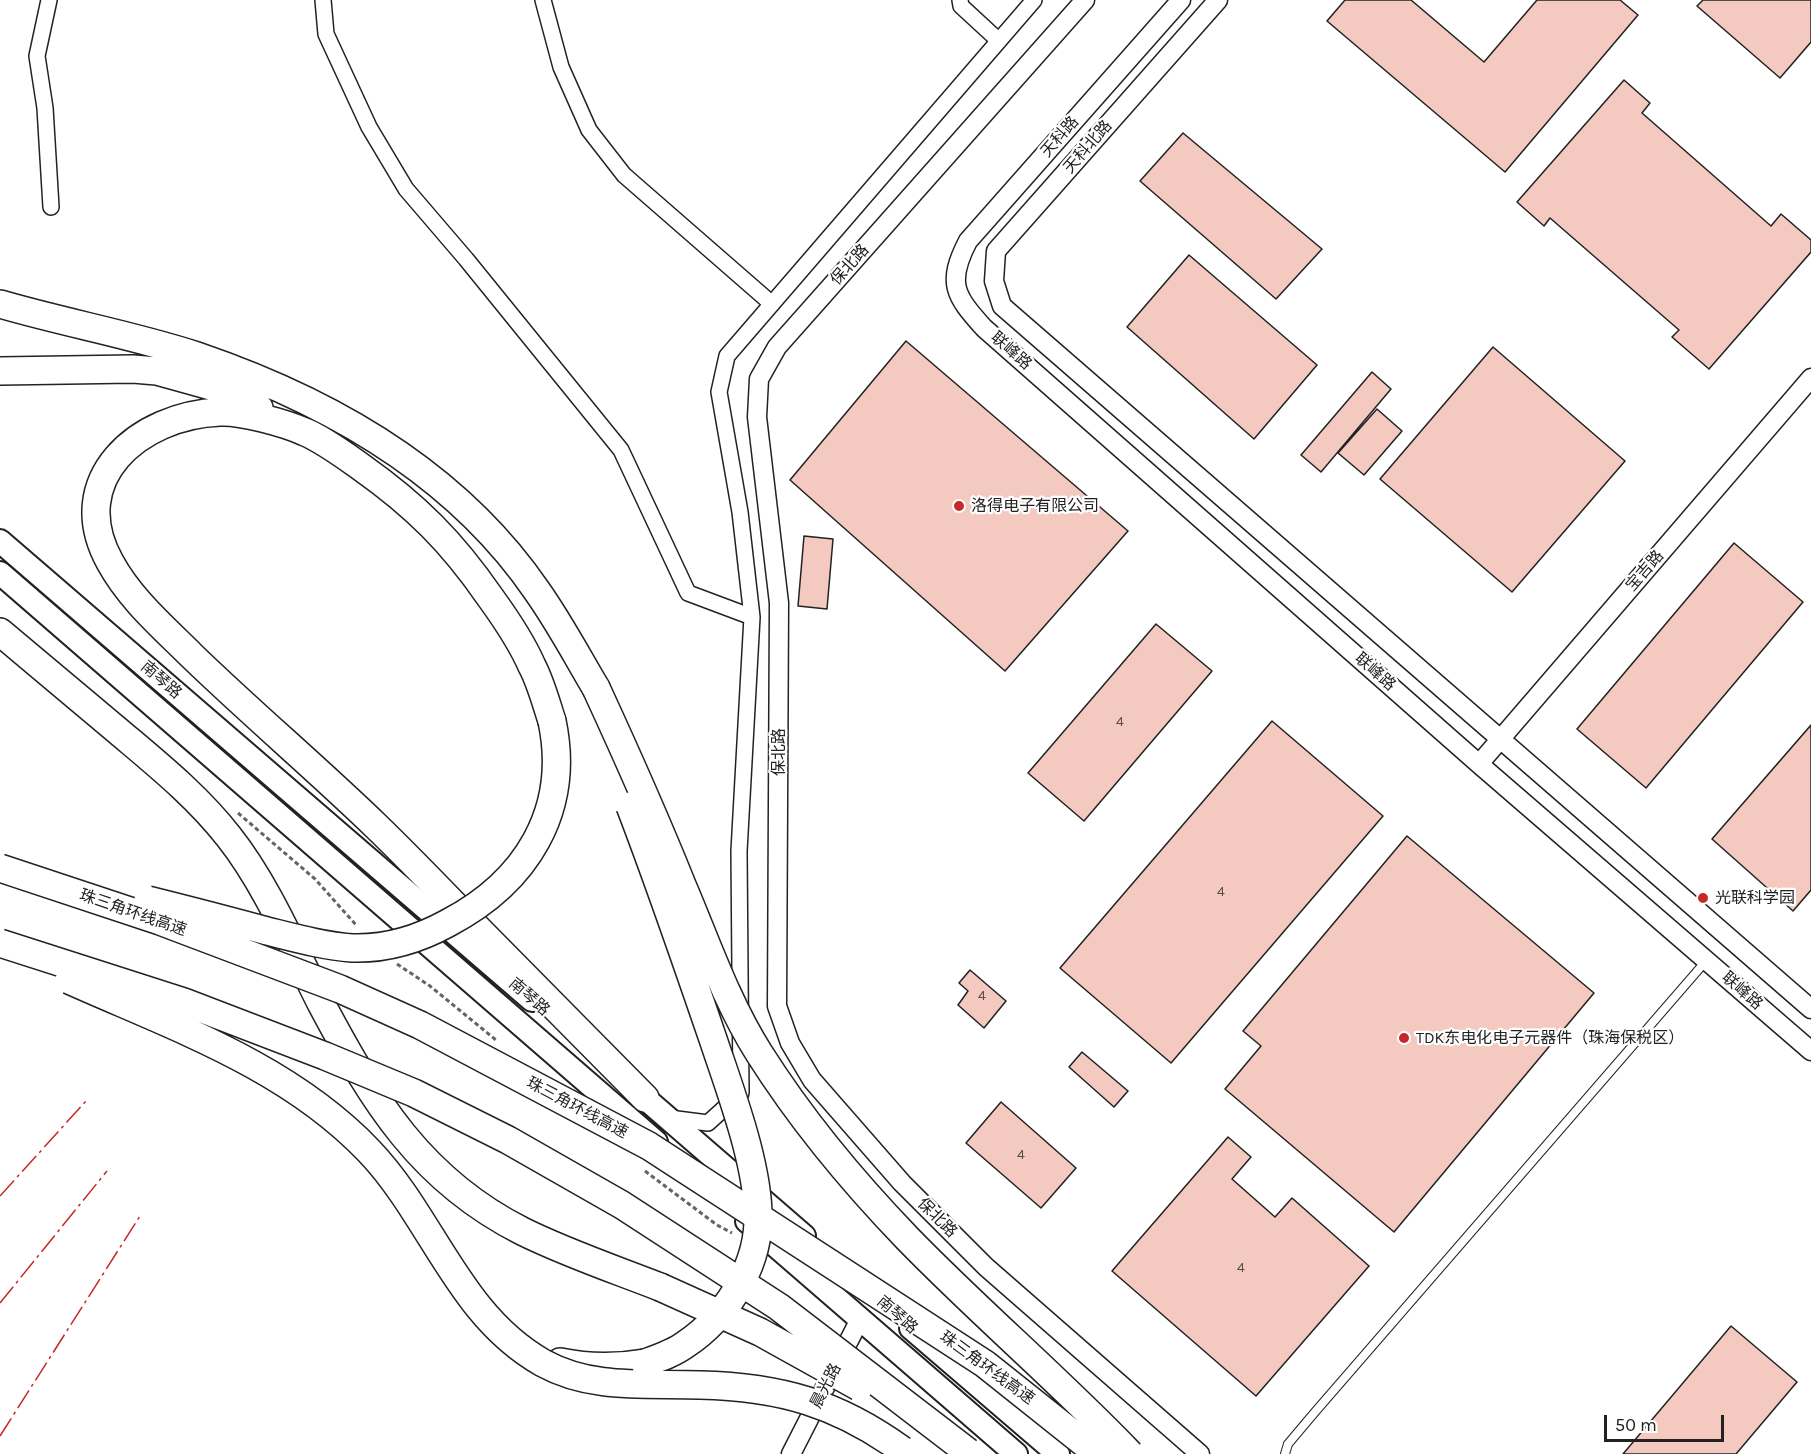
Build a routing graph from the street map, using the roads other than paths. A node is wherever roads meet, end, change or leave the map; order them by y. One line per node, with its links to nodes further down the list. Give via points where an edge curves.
1 (49, 0): 10 (street, via 37,56 45,108)
2 (322, 0): 20 (street, via 326,34 369,127 406,189 621,450 688,593)
3 (543, 0): 13 (street, via 561,67 589,130 624,175)
4 (960, 0): 9 (street, via 961,6)
5 (1034, 0): 9 (street)
6 (1085, 0): 45 (street, 保北路, via 777,347 759,379 757,417 779,603 777,1006 790,1043 812,1080 902,1183 986,1267)
7 (1181, 0): 11 (street, 天科路, via 968,242)
8 (1218, 0): 14 (street, 天科北路, via 996,250 994,281)
9 (999, 41): 13 (street)
10 (51, 207)
11 (955, 281): 24 (street, 联峰路, via 962,304 984,328)
12 (0, 304): 22 (highway, via 195,356 250,376 344,419 388,446 471,513 505,551 566,637)
13 (772, 304): 20 (street, via 727,356 719,392 740,512)
14 (1002, 306): 23 (street, 联峰路)
15 (0, 371): 17 (highway, via 133,369 165,373 211,386)
16 (1811, 378): 23 (street, 宝吉路)
17 (306, 432): 25 (highway, bridge, via 399,495 443,535 521,644 533,668 552,721 558,760 553,792 538,838 517,869 474,909 441,927 395,944 351,948 300,939); 33 (highway, via 225,411 172,420 148,432 114,458 97,500 96,520 109,561 154,618 376,826)
18 (0, 542): 33 (main road, 南琴路)
19 (0, 573): 36 (main road, 南琴路)
20 (752, 616): 32 (street, via 739,850)
21 (0, 632): 39 (highway, bridge, via 181,785 223,830 257,878 376,1099 407,1141 446,1179 479,1205 523,1231 760,1332)
22 (592, 691): 37 (highway, bridge, via 726,1077 754,1176 758,1223 752,1258 743,1280 705,1328 678,1349 645,1363 614,1367 572,1364); 44 (highway, bridge, via 651,809 731,999 758,1051 806,1121 908,1239)
23 (1500, 739): 24 (street, 宝吉路); 30 (street, 联峰路)
24 (1479, 764): 29 (street, 联峰路)
25 (0, 862)
26 (0, 868): 43 (highway, 珠三角环线高速, bridge, via 160,921 340,989 420,1025 649,1146 985,1364)
27 (0, 943): 39 (highway, bridge, via 184,1002 325,1056 508,1140 622,1205 779,1306)
28 (0, 949): 37 (highway, bridge, via 231,1053 306,1096 370,1152 405,1196 470,1298 497,1329)
29 (1706, 960): 31 (street, 联峰路); 46 (lane, via 1315,1412 1288,1444)
30 (1811, 1009)
31 (1811, 1051)
32 (741, 1093): 34 (street, via 708,1124); 35 (street)
33 (645, 1098): 34 (main road, 南琴路)
34 (669, 1118): 35 (main road, 南琴路)
35 (744, 1184): 42 (main road, 南琴路)
36 (860, 1319): 40 (street, 晨光路); 41 (main road, 南琴路)
37 (527, 1353): 38 (highway, bridge, via 567,1374 612,1384 738,1387 795,1397 843,1413)
38 (905, 1452)
39 (969, 1453)
40 (791, 1454)
41 (1016, 1454)
42 (1058, 1454)
43 (1098, 1454)
44 (1130, 1454)
45 (1200, 1454)
46 (1285, 1454)

